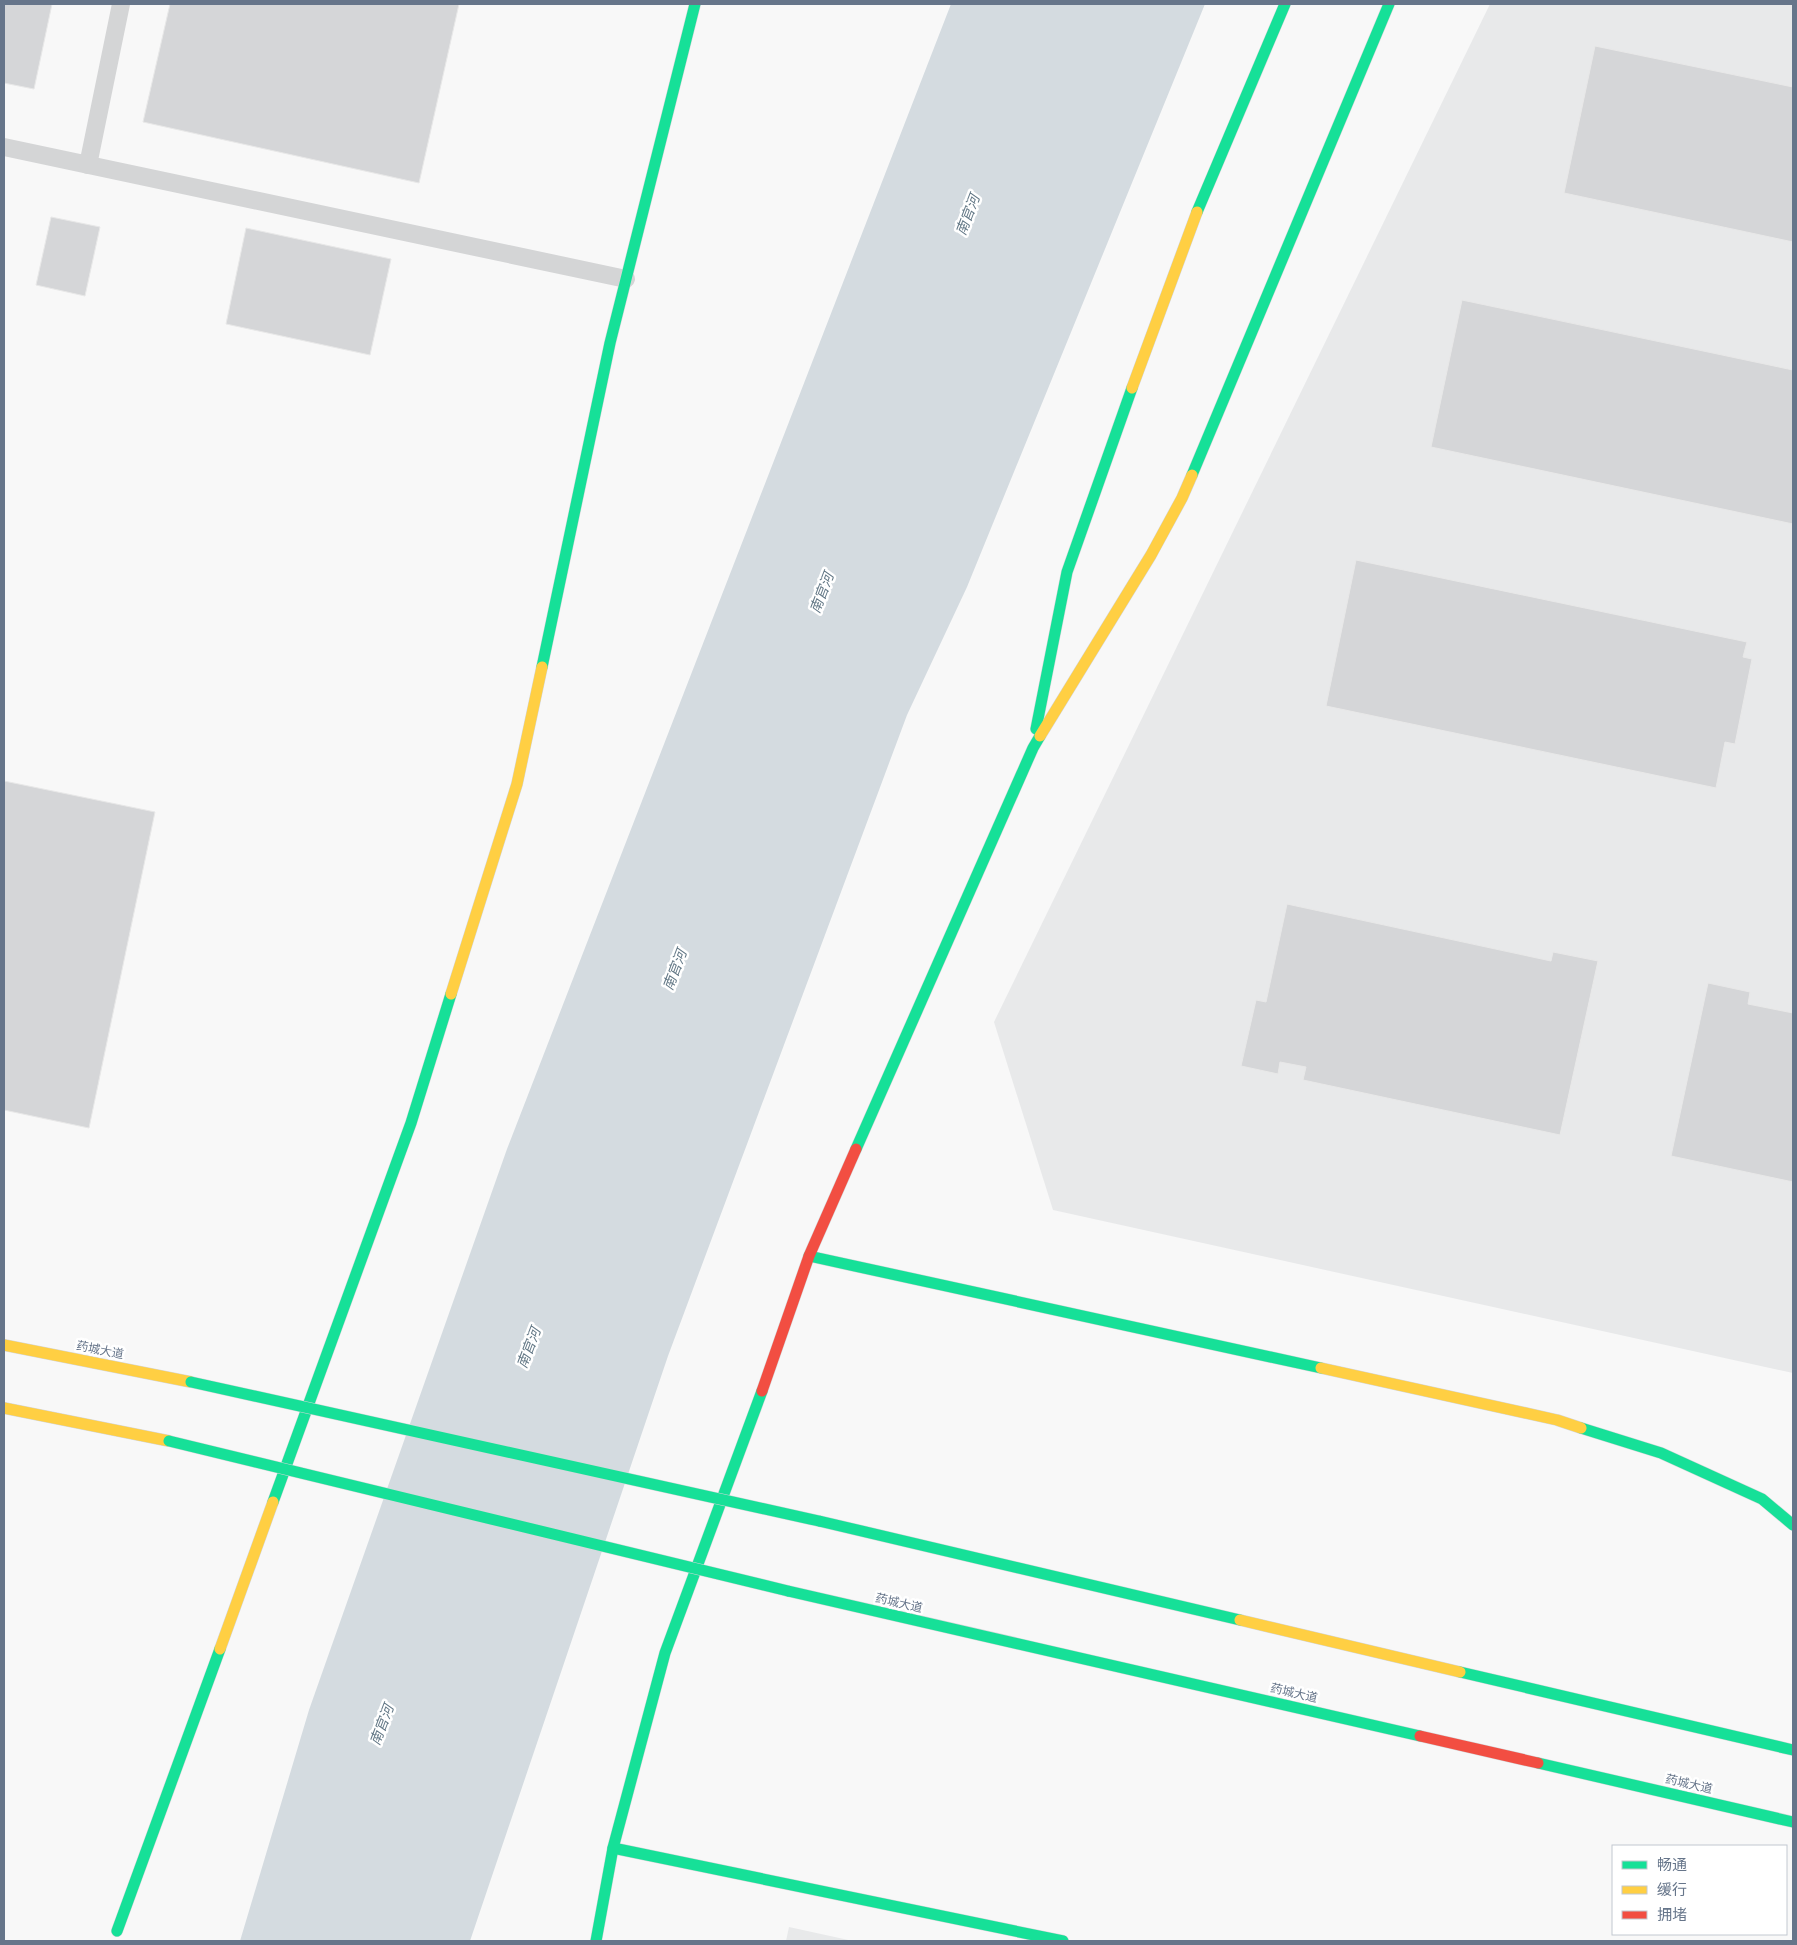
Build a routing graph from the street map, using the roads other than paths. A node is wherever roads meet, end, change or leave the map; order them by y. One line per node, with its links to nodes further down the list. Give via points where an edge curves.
1 (121, 4): 6 (lane)
2 (694, 4): 7 (main road)
3 (1285, 4): 8 (main road, via 1185,240 1067,572)
4 (1389, 4): 8 (main road, via 1182,498 1151,555)
5 (4, 147): 6 (lane)
6 (88, 165): 7 (lane)
7 (626, 280): 16 (main road, via 517,784 411,1123)
8 (1033, 748): 9 (main road)
9 (809, 1256): 12 (main road, via 1557,1420 1661,1453 1762,1499); 15 (main road, via 665,1653)
10 (4, 1345): 13 (main road, 药城大道, bridge, via 191,1382 819,1521)
11 (4, 1408): 14 (main road, 药城大道, bridge, via 168,1441 788,1591)
12 (1793, 1525)
13 (1793, 1750)
14 (1793, 1822)
15 (613, 1848): 17 (main road); 18 (main road)
16 (118, 1931)
17 (596, 1941)
18 (1063, 1941)

